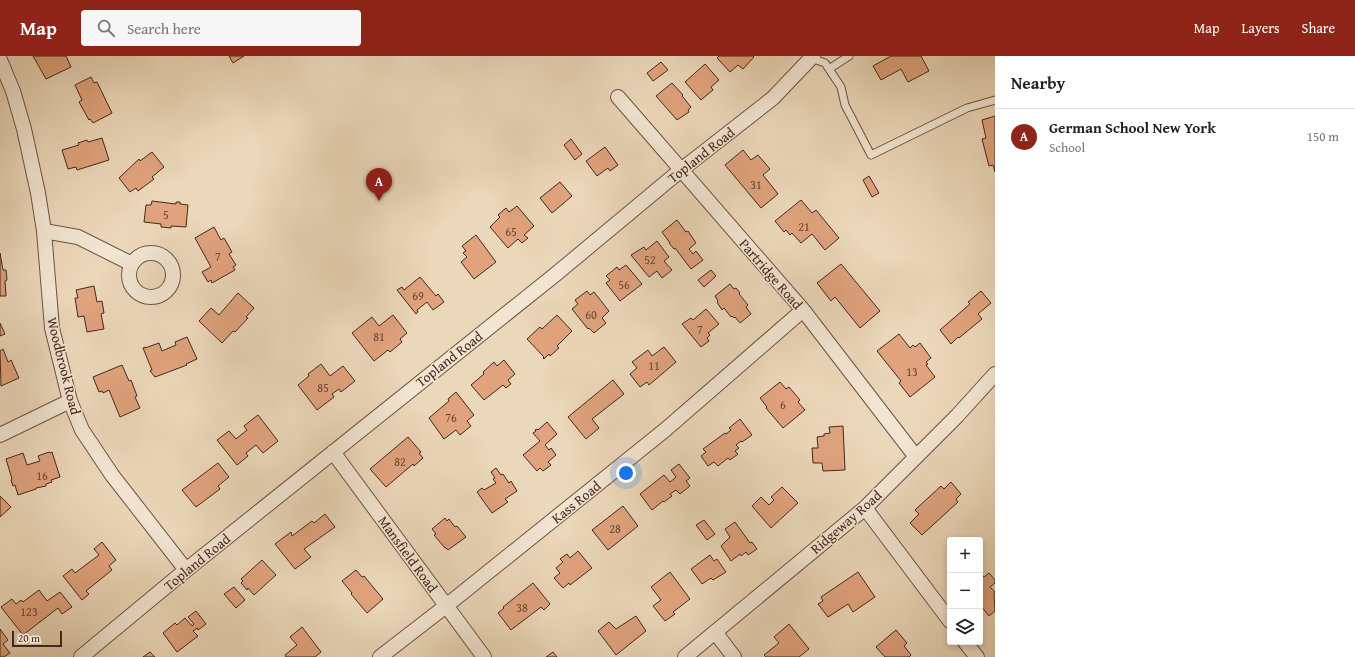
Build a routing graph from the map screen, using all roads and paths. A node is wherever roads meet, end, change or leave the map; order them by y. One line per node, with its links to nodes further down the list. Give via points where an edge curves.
1 (849, 56): 4 (lane)
2 (812, 57): 4 (lane, via 825,63); 7 (street, Topland Road, via 773,98)
3 (0, 60): 8 (street, Woodbrook Road, via 24,129)
4 (828, 69): 6 (lane, via 841,87 845,106 871,155 967,108)
5 (618, 97): 7 (street, Partridge Road)
6 (995, 100)
7 (681, 170): 10 (street, Partridge Road); 14 (street, Topland Road, via 556,274)
8 (44, 231): 9 (street, via 78,237); 12 (street, Woodbrook Road, via 52,328)
9 (132, 264)
10 (803, 310): 15 (street, Partridge Road); 18 (street, Kass Road, via 665,430)
11 (995, 374): 15 (street, Ridgeway Road)
12 (70, 401): 13 (street); 17 (street, Woodbrook Road, via 82,430 108,469)
13 (0, 435)
14 (333, 452): 17 (street, Topland Road); 18 (street, Mansfield Road)
15 (916, 457): 16 (street, Ridgeway Road)
16 (865, 508): 19 (street); 20 (street, Ridgeway Road)
17 (186, 570): 22 (street, Topland Road)
18 (446, 606): 23 (street, Kass Road); 24 (street, Mansfield Road)
19 (947, 618)
20 (715, 632): 25 (street, Ridgeway Road); 26 (street)
21 (967, 645): 27 (street)
22 (81, 657)
23 (380, 657)
24 (484, 657)
25 (685, 657)
26 (734, 657)
27 (977, 657)

